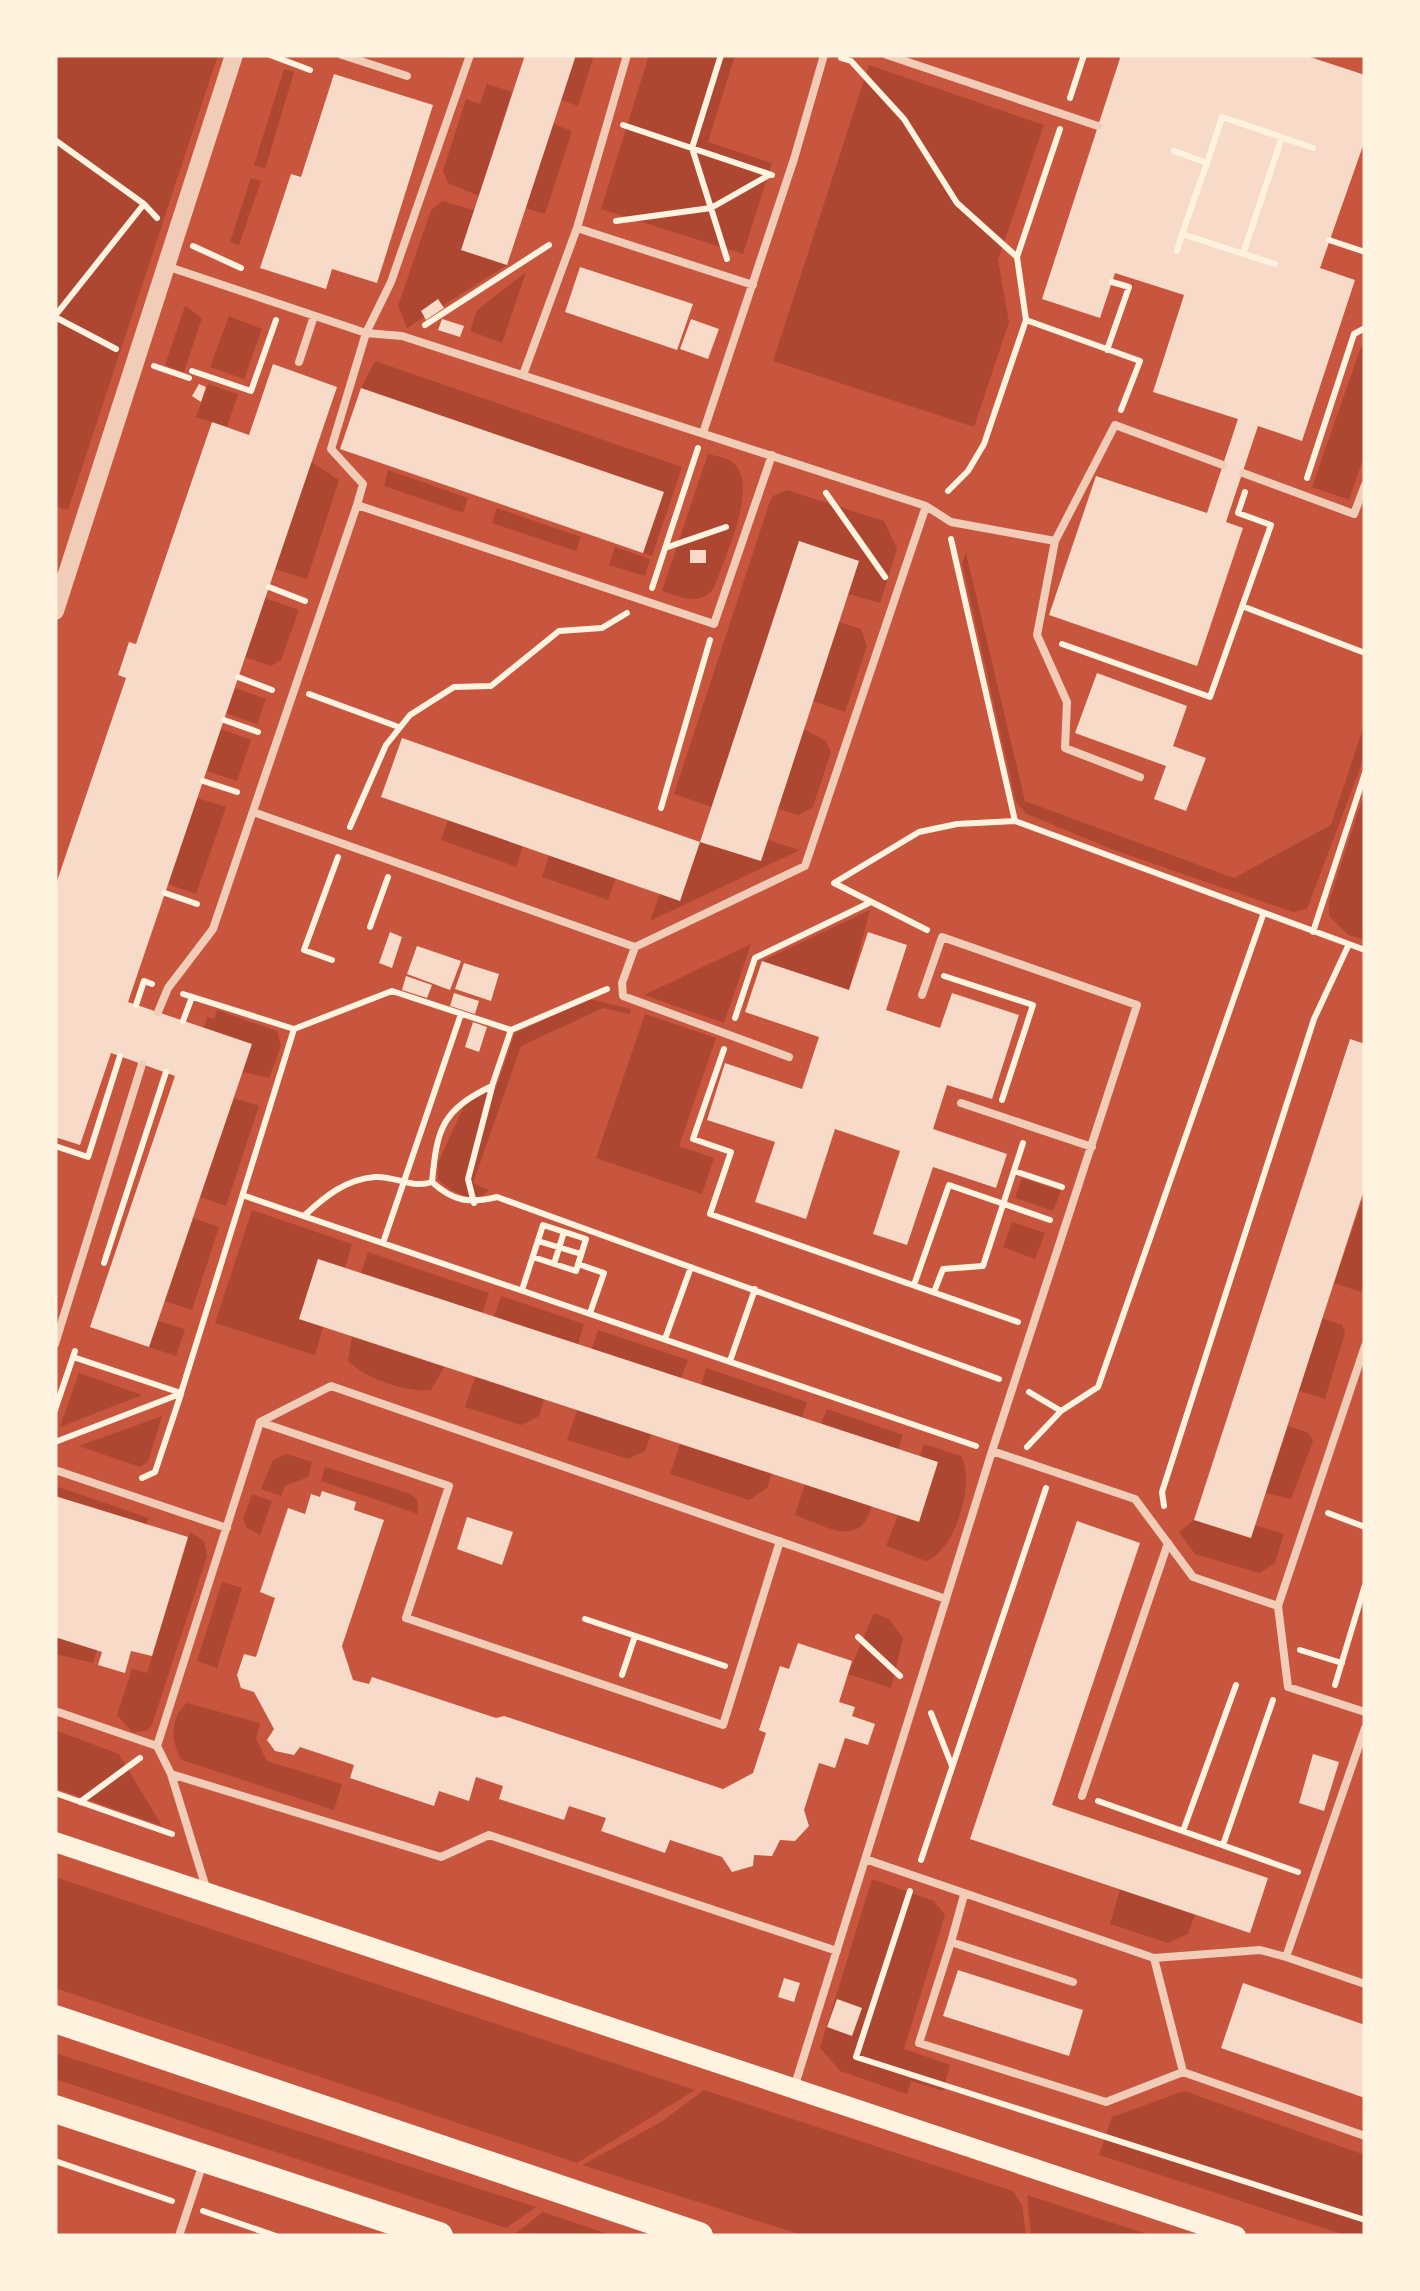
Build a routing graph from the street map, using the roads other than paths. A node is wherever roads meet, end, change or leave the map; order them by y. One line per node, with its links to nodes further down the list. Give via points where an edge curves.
1 (234, 55): 10 (street)
2 (342, 55): 7 (lane)
3 (470, 55): 13 (lane, via 391,282)
4 (627, 55): 9 (lane)
5 (826, 55): 11 (lane)
6 (887, 55): 8 (lane)
7 (407, 76)
8 (1098, 126)
9 (576, 228): 11 (lane); 15 (lane)
10 (164, 266): 12 (lane); 24 (street)
11 (753, 285): 16 (lane)
12 (314, 316): 13 (lane); 14 (lane)
13 (366, 333): 15 (lane, via 402,336); 21 (lane, via 331,449 363,484)
14 (299, 362)
15 (523, 375): 16 (lane)
16 (703, 432): 17 (lane)
17 (772, 455): 21 (lane, via 714,624); 22 (lane)
18 (1223, 465): 23 (lane, via 1115,425)
19 (1247, 474): 20 (lane, via 1354,514)
20 (1365, 485)
21 (357, 505): 26 (lane)
22 (926, 506): 23 (lane, via 950,522); 27 (lane, via 805,866)
23 (1055, 541): 25 (lane, via 1037,635 1067,702 1064,748)
24 (55, 611)
25 (1140, 777)
26 (254, 812): 27 (lane); 29 (lane, via 213,929)
27 (636, 947): 30 (lane, via 622,996)
28 (922, 995): 33 (lane, via 942,937 1138,1005)
29 (158, 1012)
30 (790, 1057)
31 (142, 1064): 34 (lane)
32 (961, 1102): 33 (lane)
33 (1092, 1147): 37 (lane)
34 (55, 1344)
35 (1365, 1346): 43 (lane)
36 (260, 1422): 39 (lane); 40 (lane, via 332,1386); 40 (lane, via 449,1486 406,1618 723,1725)
37 (992, 1451): 41 (lane, via 1134,1500); 42 (lane)
38 (55, 1470): 39 (lane)
39 (227, 1528): 47 (lane)
40 (780, 1541): 42 (lane)
41 (1168, 1543): 43 (lane, via 1193,1577); 49 (lane)
42 (946, 1600): 51 (lane)
43 (1278, 1606): 45 (lane, via 1288,1687)
44 (55, 1711): 47 (lane)
45 (1365, 1712)
46 (1365, 1728): 56 (lane)
47 (158, 1746): 48 (lane)
48 (171, 1774): 52 (lane); 55 (lane, via 441,1856 489,1834)
49 (1082, 1796)
50 (55, 1842): 52 (main road)
51 (866, 1859): 53 (lane); 55 (lane)
52 (207, 1891): 62 (main road)
53 (964, 1895): 54 (lane); 57 (lane)
54 (951, 1942): 58 (lane); 61 (lane, via 919,2044 1106,2102)
55 (837, 1951): 62 (lane)
56 (1286, 1957): 57 (lane, via 1260,1950); 59 (lane)
57 (1154, 1958): 61 (lane)
58 (1073, 1982)
59 (1365, 1984)
60 (55, 2019): 68 (highway)
61 (1183, 2072): 64 (lane)
62 (794, 2089): 69 (main road)
63 (55, 2109): 65 (highway)
64 (1365, 2136)
65 (204, 2159): 66 (lane); 67 (highway)
66 (179, 2236)
67 (439, 2236)
68 (699, 2236)
69 (1236, 2236)

